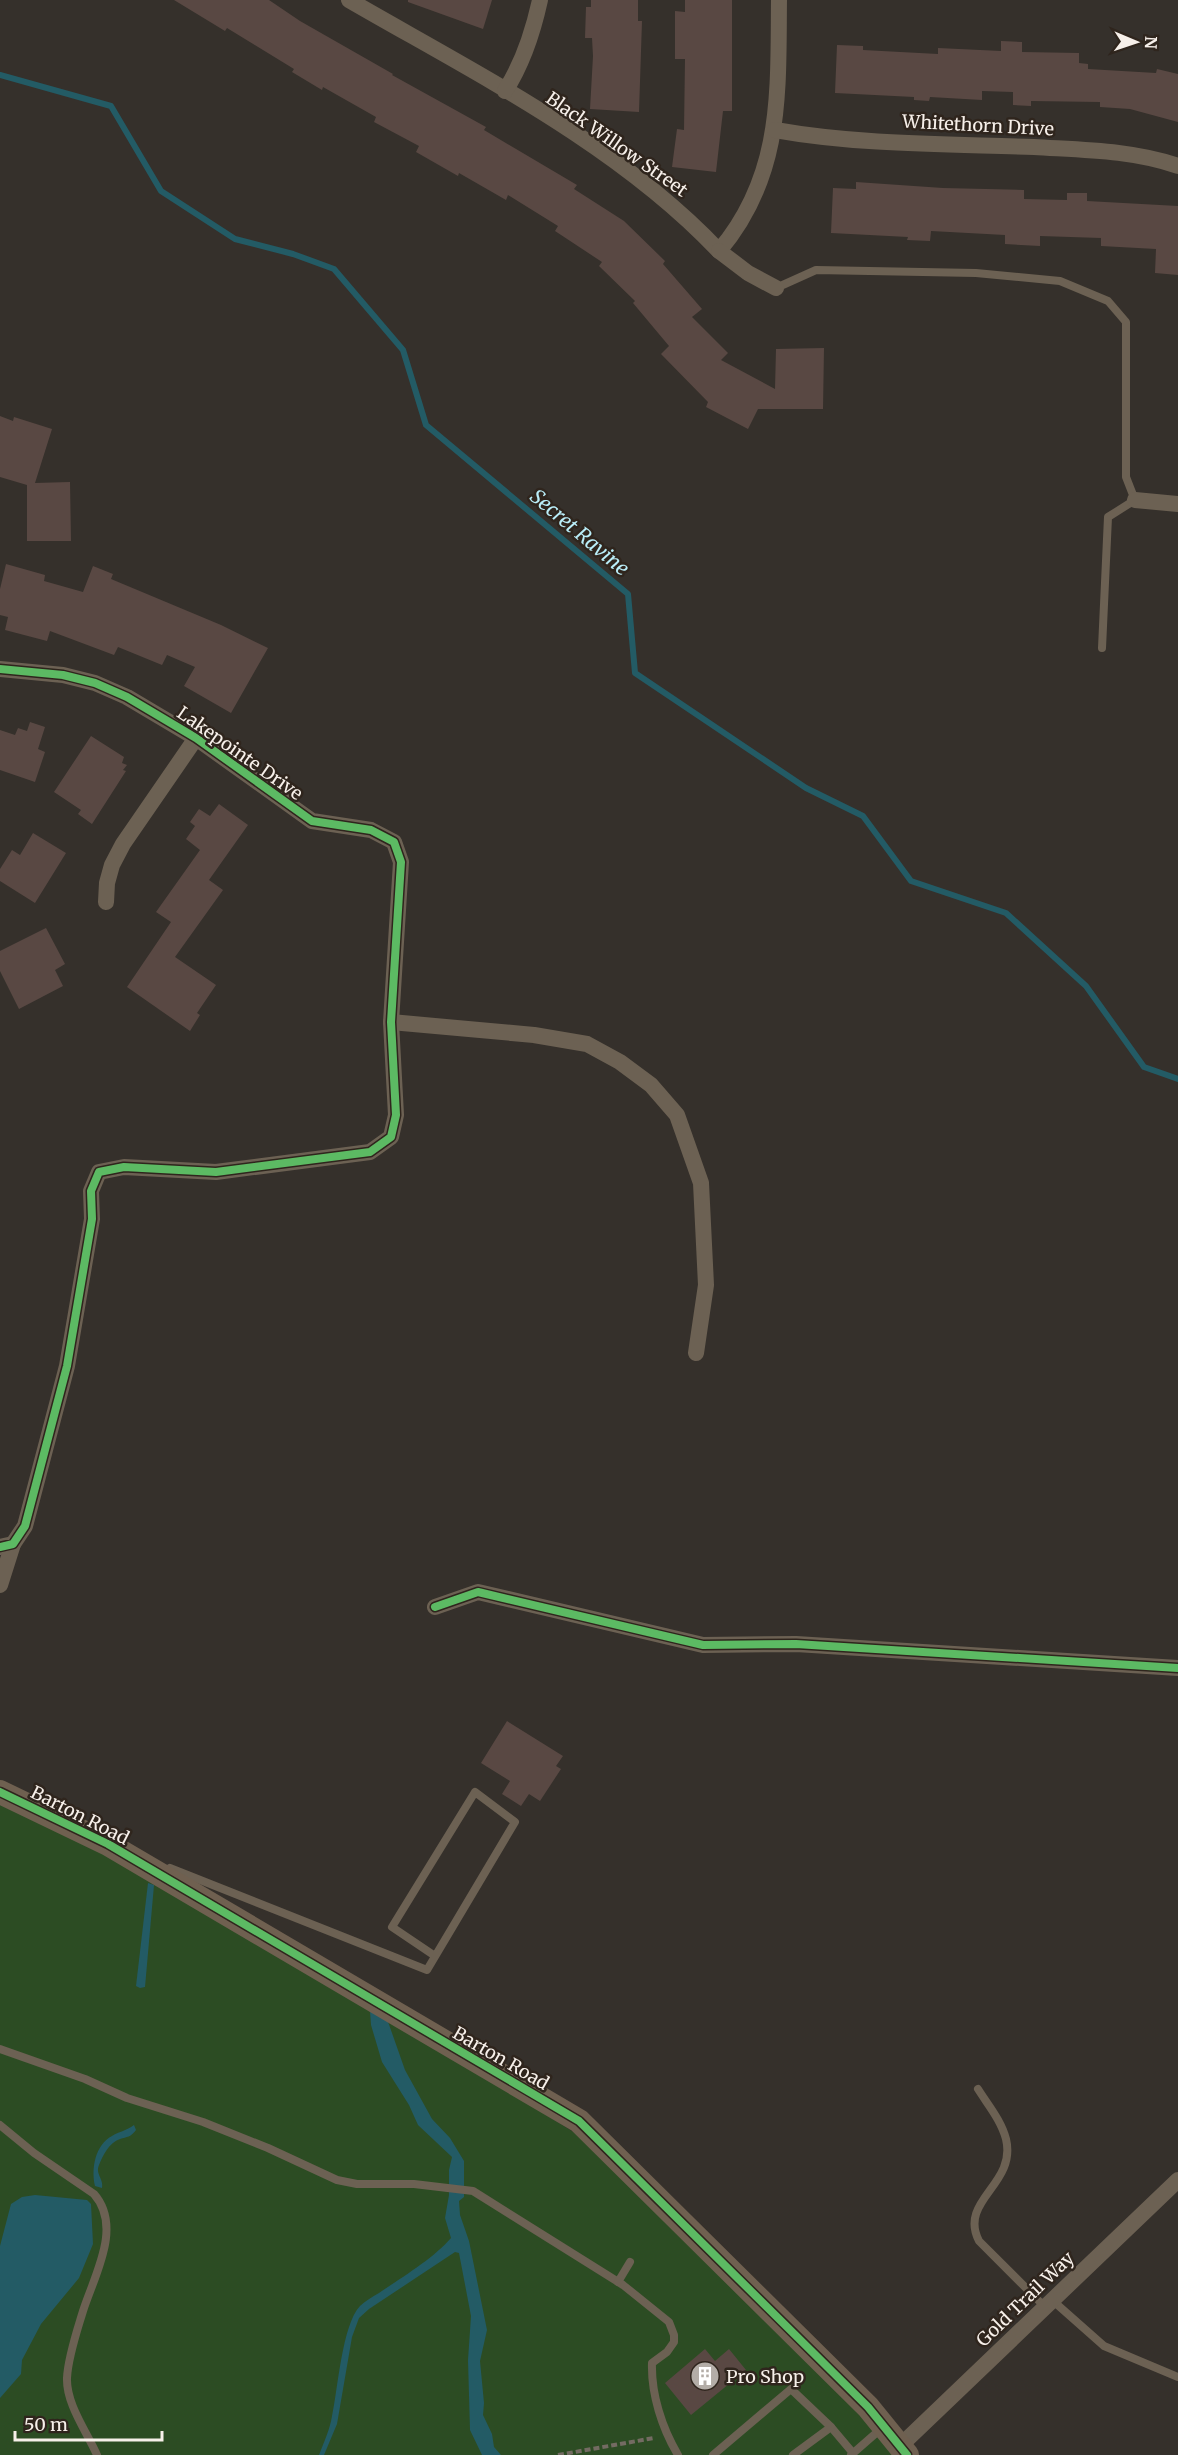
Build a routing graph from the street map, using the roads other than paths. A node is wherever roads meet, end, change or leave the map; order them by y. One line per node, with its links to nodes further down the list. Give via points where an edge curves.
1 (349, 0): 4 (street, Black Willow Street)
2 (540, 0): 4 (street, via 534,26)
3 (779, 0): 5 (street)
4 (506, 91): 7 (street, Black Willow Street, via 595,148 670,203)
5 (774, 130): 6 (street, Whitethorn Drive, via 861,140 1091,150); 7 (street, via 750,205 738,229)
6 (1178, 166)
7 (718, 251): 8 (street, Black Willow Street)
8 (776, 288): 9 (lane, via 816,270 976,273 1060,281 1108,301 1126,322 1126,477)
9 (1134, 500): 10 (street); 11 (lane, via 1108,517)
10 (1178, 504)
11 (1102, 648)
12 (0, 669): 13 (street, Lakepointe Drive, via 63,675 95,683 127,697)
13 (196, 738): 14 (street, via 123,844 112,865); 15 (street, Lakepointe Drive, via 312,821 371,830 394,842 401,862)
14 (106, 902)
15 (391, 1022): 16 (street, via 534,1035 587,1044 651,1085 677,1115 701,1183 706,1285); 17 (street, via 396,1115 390,1137 370,1152 216,1172 124,1167 99,1172 91,1191 92,1219 67,1366 25,1526)
16 (696, 1353)
17 (7, 1546): 18 (street)
18 (0, 1585)
19 (435, 1607): 20 (street, via 478,1592 703,1645 796,1644)
20 (1178, 1668)
21 (0, 1792): 22 (street, Barton Road)
22 (108, 1844): 23 (lane, via 426,1970); 33 (street, Barton Road, via 579,2121 868,2407)
23 (435, 1956): 23 (lane, via 515,1822 475,1792 392,1927)
24 (0, 2049): 29 (lane, via 127,2098 203,2122 336,2180 473,2191)
25 (978, 2090): 30 (lane, via 999,2122 1008,2153 999,2180 979,2205 973,2229 979,2241)
26 (0, 2125): 36 (lane, via 102,2203 104,2257 83,2311 67,2379 70,2395)
27 (1178, 2180): 30 (street, Gold Trail Way)
28 (630, 2262): 29 (lane)
29 (618, 2282): 37 (lane, via 669,2322 674,2335 667,2352 652,2362 658,2409)
30 (1048, 2304): 31 (lane, via 1104,2346); 34 (street, Gold Trail Way)
31 (1178, 2377)
32 (831, 2427): 35 (lane); 38 (lane, via 791,2389); 39 (lane)
33 (883, 2427): 34 (street, Barton Road); 35 (lane)
34 (903, 2451)
35 (852, 2454)
36 (97, 2455)
37 (678, 2455)
38 (713, 2455)
39 (794, 2455)

